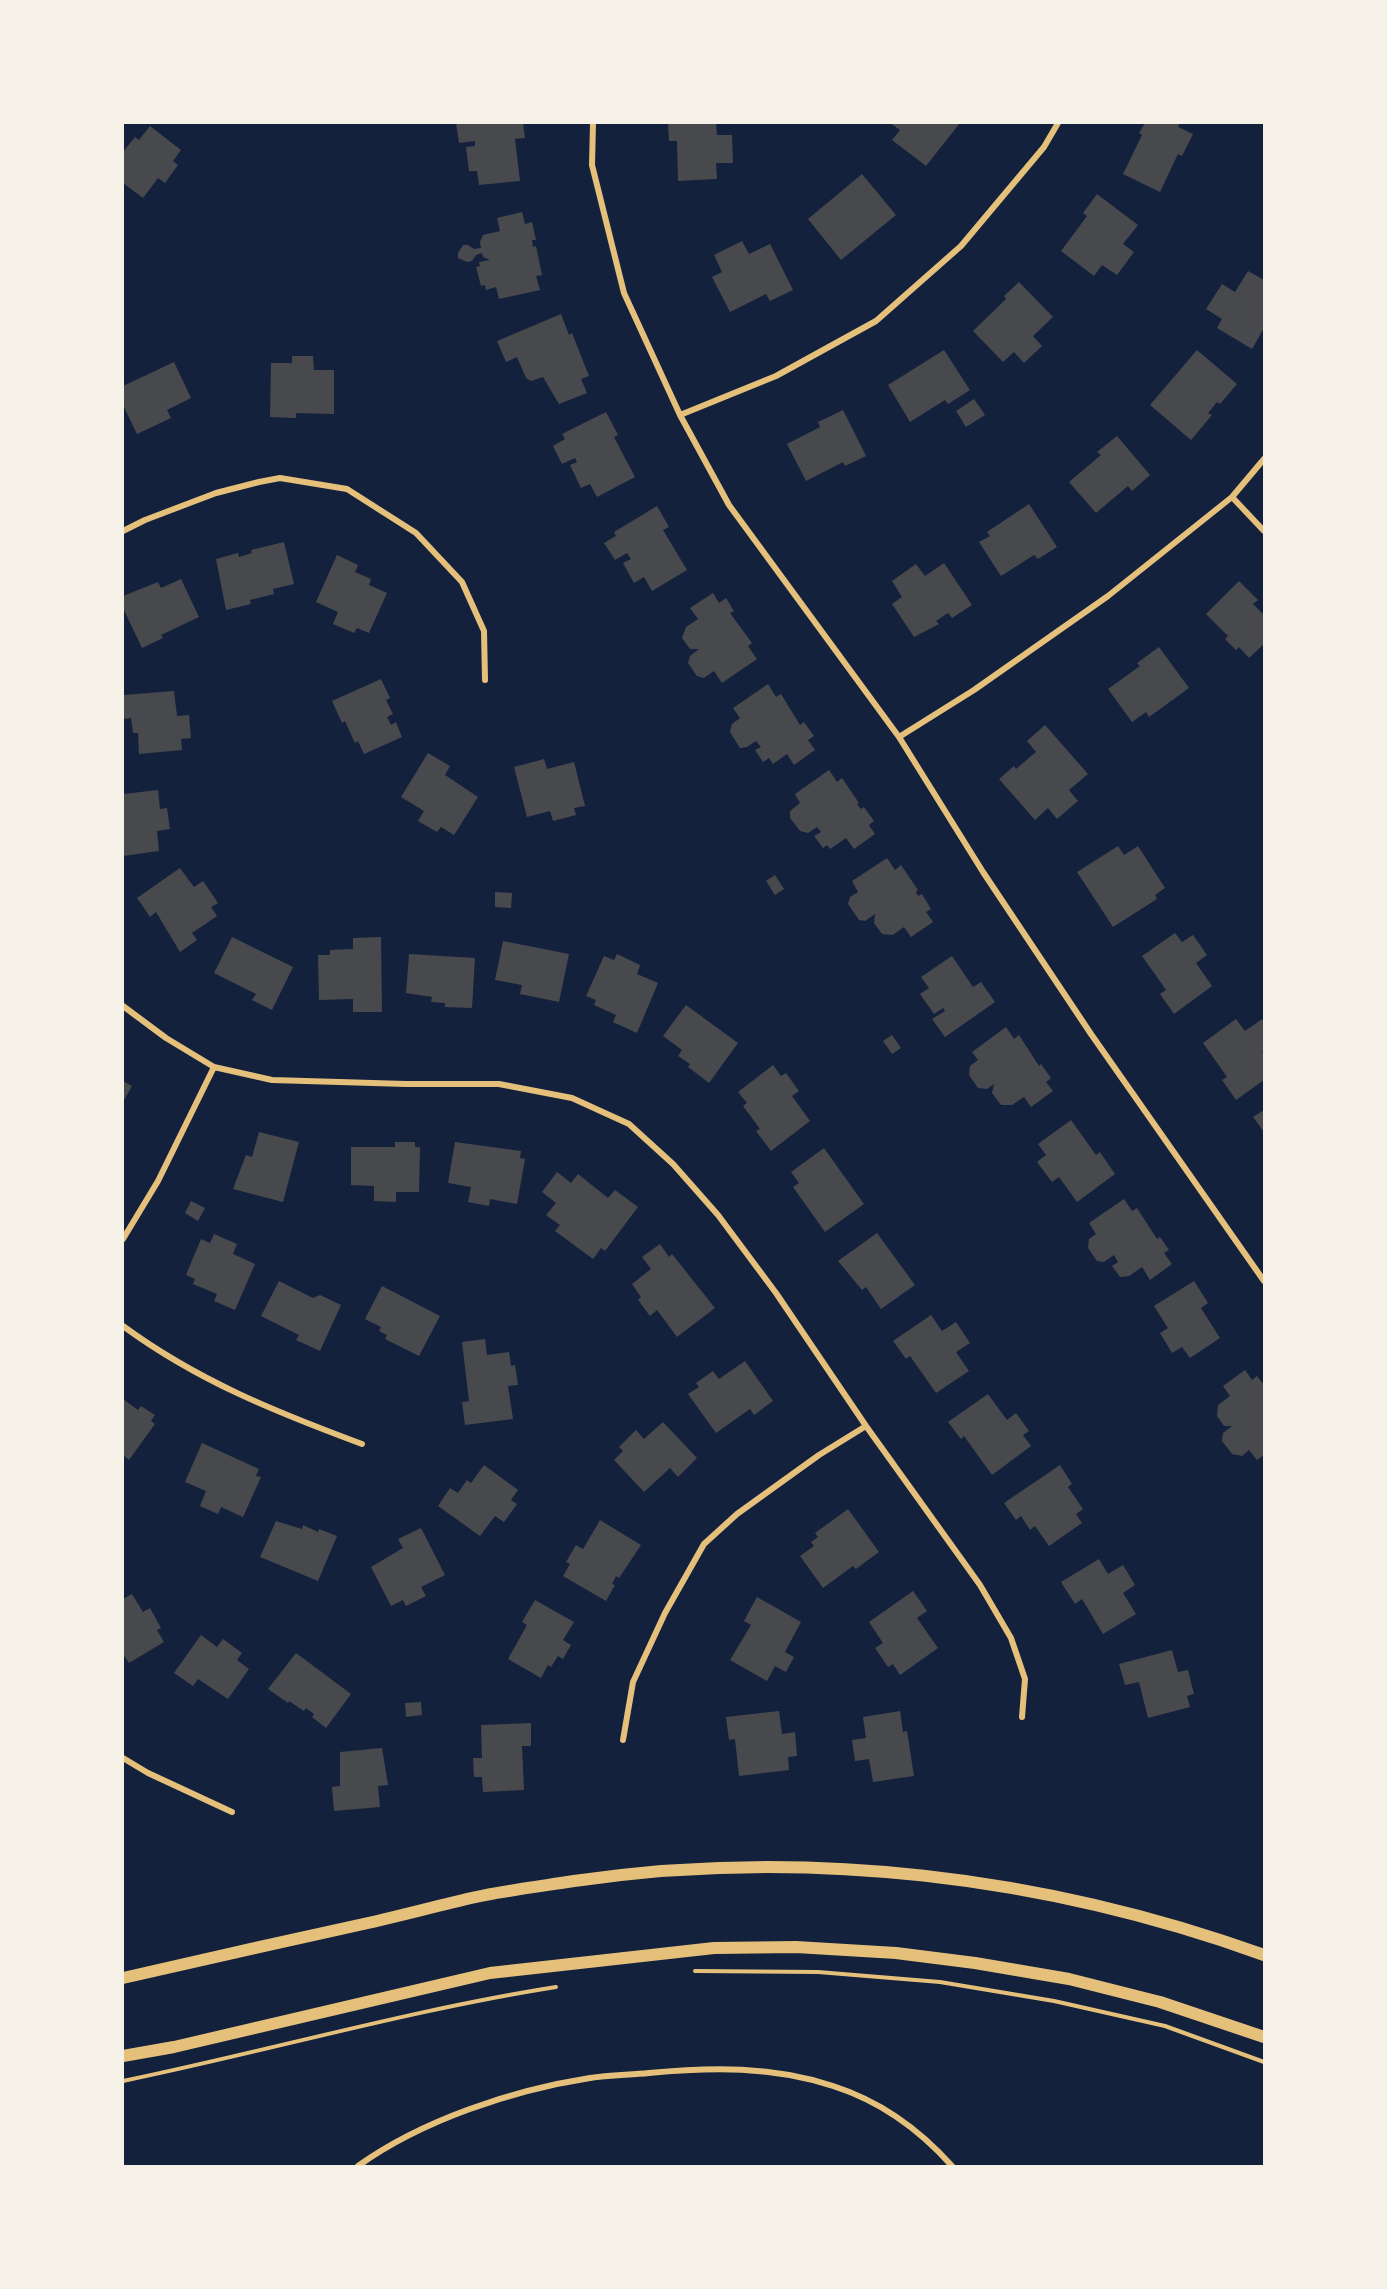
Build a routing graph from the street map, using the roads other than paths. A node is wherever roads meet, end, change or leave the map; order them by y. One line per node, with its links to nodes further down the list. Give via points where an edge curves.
1 (593, 123): 3 (street, via 592,165 624,292)
2 (1058, 123): 3 (street, via 1044,147 961,246 876,321 776,376)
3 (681, 415): 9 (street, via 729,505)
4 (1264, 459): 5 (street)
5 (1232, 497): 7 (street); 9 (street, via 1107,596 974,690)
6 (123, 531): 8 (street, via 216,493 280,478 347,489 416,533 462,582 484,631)
7 (1264, 531)
8 (485, 680)
9 (899, 737): 13 (street, via 983,872)
10 (123, 1006): 11 (street)
11 (214, 1067): 12 (street, via 158,1180); 15 (street, via 272,1080 499,1083 572,1098 629,1124 673,1164 718,1215)
12 (123, 1239)
13 (1264, 1281)
14 (123, 1326): 16 (street, via 153,1348 229,1391)
15 (866, 1426): 17 (street, via 980,1585 1011,1638 1025,1679); 18 (street, via 737,1514 704,1544 665,1613 633,1682)
16 (362, 1444)
17 (1022, 1717)
18 (623, 1740)
19 (123, 1758): 20 (street)
20 (232, 1812)
21 (1264, 1955): 22 (main road, via 1167,1924 1015,1889 905,1874 795,1866 656,1872 479,1896)
22 (123, 1978)
23 (1264, 2037): 24 (main road, via 1160,2002 1069,1979 975,1963 819,1948 714,1948 490,1973)
24 (123, 2056)
25 (358, 2166): 26 (street, via 417,2132 504,2098 591,2078 710,2069 775,2072 857,2095 909,2125)
26 (952, 2166)

